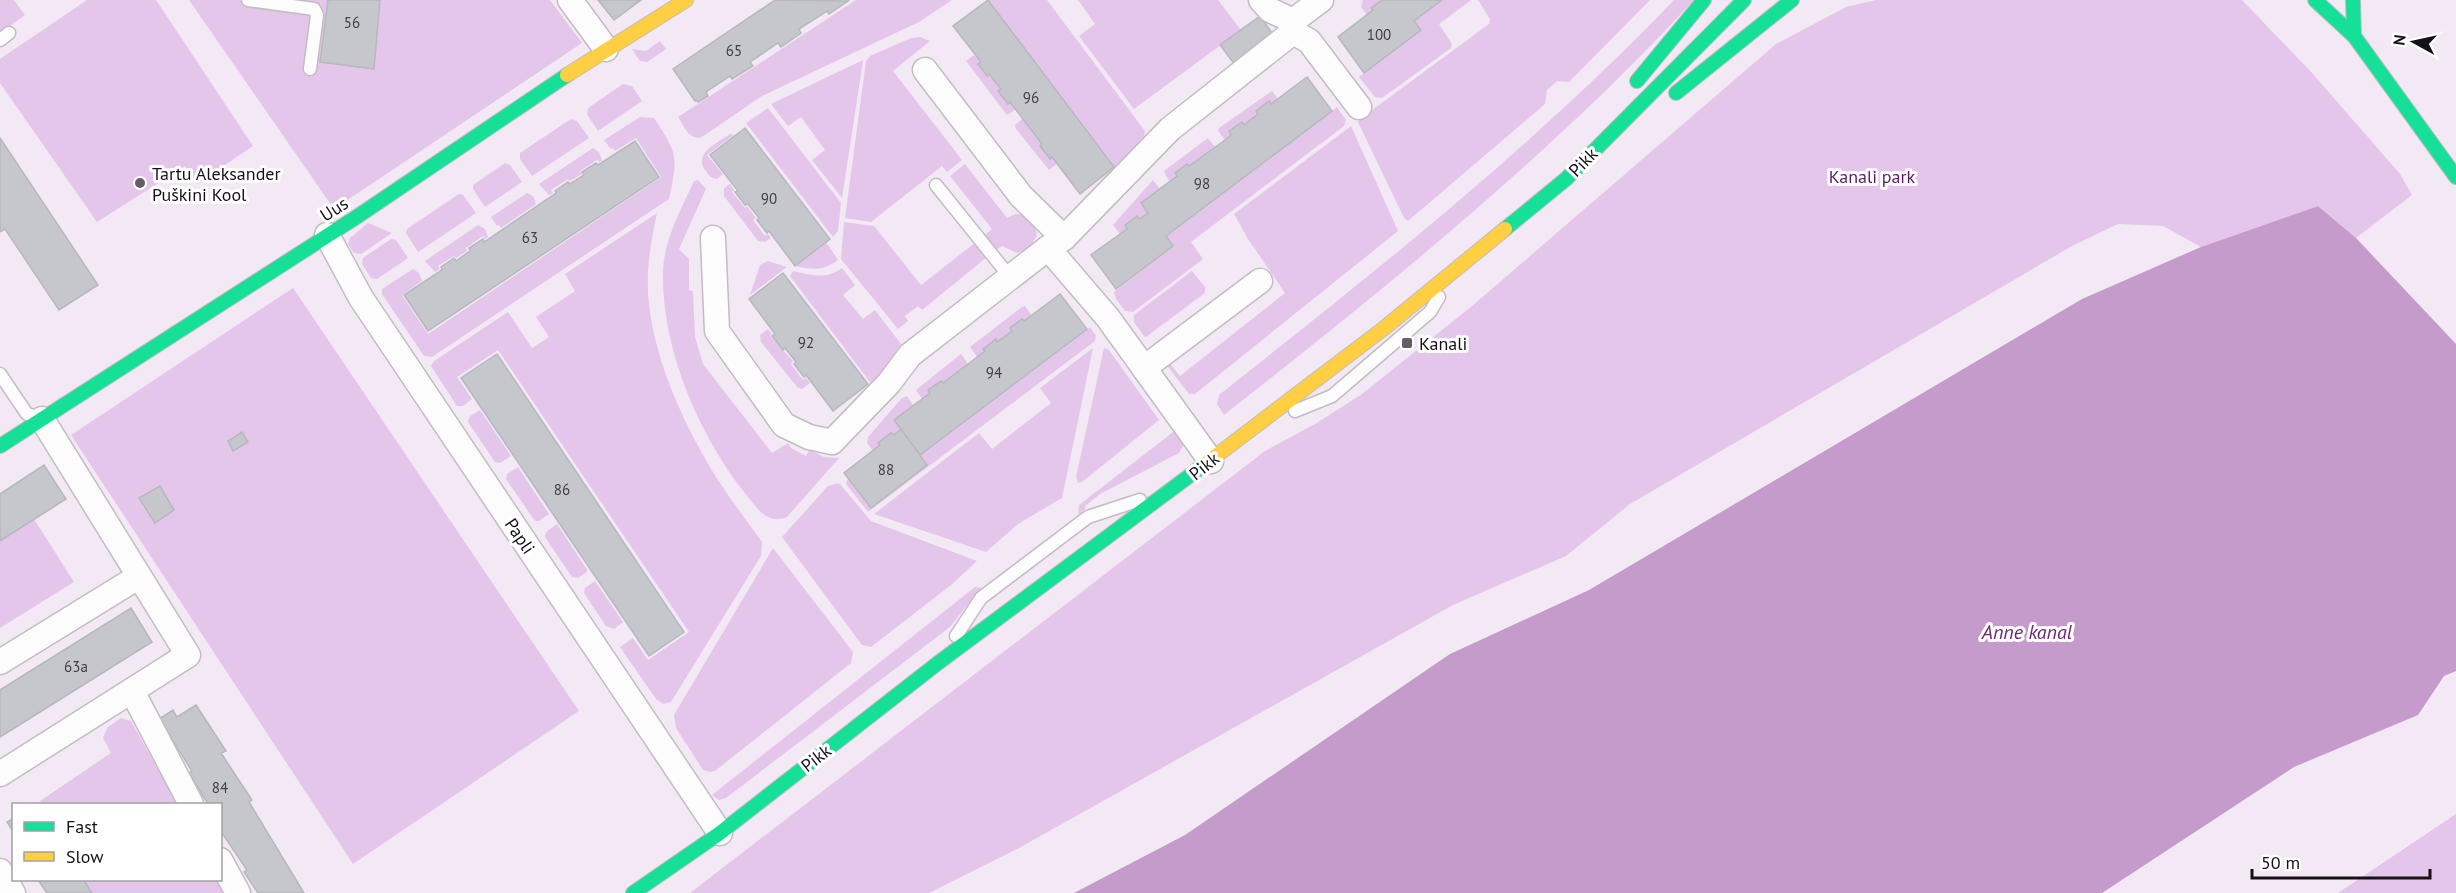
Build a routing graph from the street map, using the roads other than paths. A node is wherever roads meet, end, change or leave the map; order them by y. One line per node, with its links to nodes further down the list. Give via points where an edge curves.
1 (248, 0): 14 (lane, via 314,9 317,15)
2 (570, 0): 13 (street)
3 (686, 0): 13 (street, Uus)
4 (1261, 0): 11 (street)
5 (1321, 0): 11 (street)
6 (1704, 0): 16 (street)
7 (1744, 0): 20 (street, Pikk)
8 (1792, 0): 20 (street)
9 (2315, 0): 12 (street)
10 (2353, 0): 12 (street)
11 (1293, 26): 17 (street); 24 (street, via 1170,129)
12 (2354, 36): 19 (street)
13 (606, 49): 22 (street, Uus)
14 (310, 69)
15 (925, 70): 24 (street)
16 (1632, 89)
17 (1359, 107)
18 (1618, 107): 20 (street)
19 (2456, 177)
20 (1566, 180): 25 (street, Pikk)
21 (936, 185): 26 (lane)
22 (327, 236): 30 (street, Uus); 41 (street, Papli, via 374,317)
23 (713, 238): 26 (street, via 717,331 784,425 832,442 889,383 910,355)
24 (1056, 243): 26 (street); 28 (street)
25 (1455, 270): 31 (street, Pikk); 31 (lane, via 1430,312 1332,396)
26 (1010, 277)
27 (1260, 281): 28 (street)
28 (1144, 368): 33 (street)
29 (0, 374): 30 (lane, via 27,414)
30 (42, 419): 32 (street, Uus); 35 (street)
31 (1249, 429): 33 (street, Pikk)
32 (0, 446)
33 (1211, 461): 34 (street, Pikk)
34 (1175, 489): 37 (street, Pikk); 37 (lane, via 1088,517 981,598)
35 (138, 578): 36 (street); 38 (street, via 188,655)
36 (0, 662)
37 (938, 663): 41 (street, Pikk)
38 (132, 691): 39 (street); 40 (street)
39 (0, 774)
40 (191, 803)
41 (720, 833): 46 (street, Pikk)
42 (222, 864): 45 (street)
43 (0, 872): 44 (street)
44 (13, 893)
45 (238, 893)
46 (633, 893)

